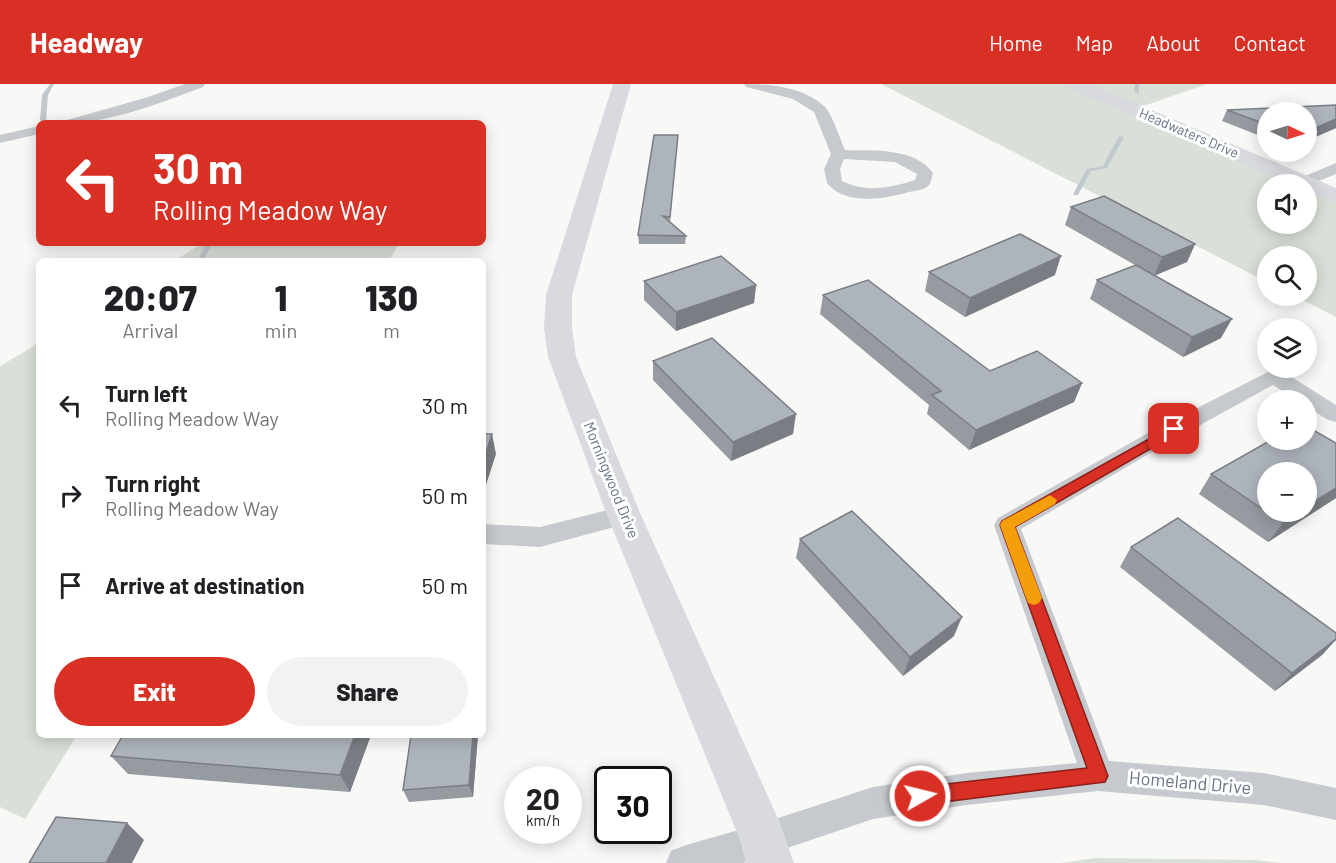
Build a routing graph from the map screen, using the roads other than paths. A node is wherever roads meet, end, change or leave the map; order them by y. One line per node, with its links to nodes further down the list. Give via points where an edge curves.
1 (198, 84): 5 (street)
2 (621, 84): 15 (street, Morningwood Drive, via 559,295 558,328 562,357)
3 (751, 84): 8 (street, via 798,96 820,110)
4 (1074, 84): 10 (street, Headwaters Drive)
5 (83, 120)
6 (36, 131): 7 (street)
7 (0, 139)
8 (839, 154): 8 (street, via 832,169 835,183 853,192 908,187 922,183 925,173 917,163 895,158)
9 (1336, 168): 11 (street)
10 (1285, 174)
11 (1317, 176)
12 (1317, 188): 13 (street, Headwaters Drive)
13 (1336, 196)
14 (1336, 415): 17 (street, via 1274,376 1007,525)
15 (624, 515): 16 (street, via 540,537); 19 (street, Morningwood Drive)
16 (486, 534)
17 (1098, 776): 18 (street, Homeland Drive, via 1264,789); 19 (street, Homeland Drive, via 873,803)
18 (1336, 804)
19 (767, 852): 20 (street, Homeland Drive)
20 (683, 863)

